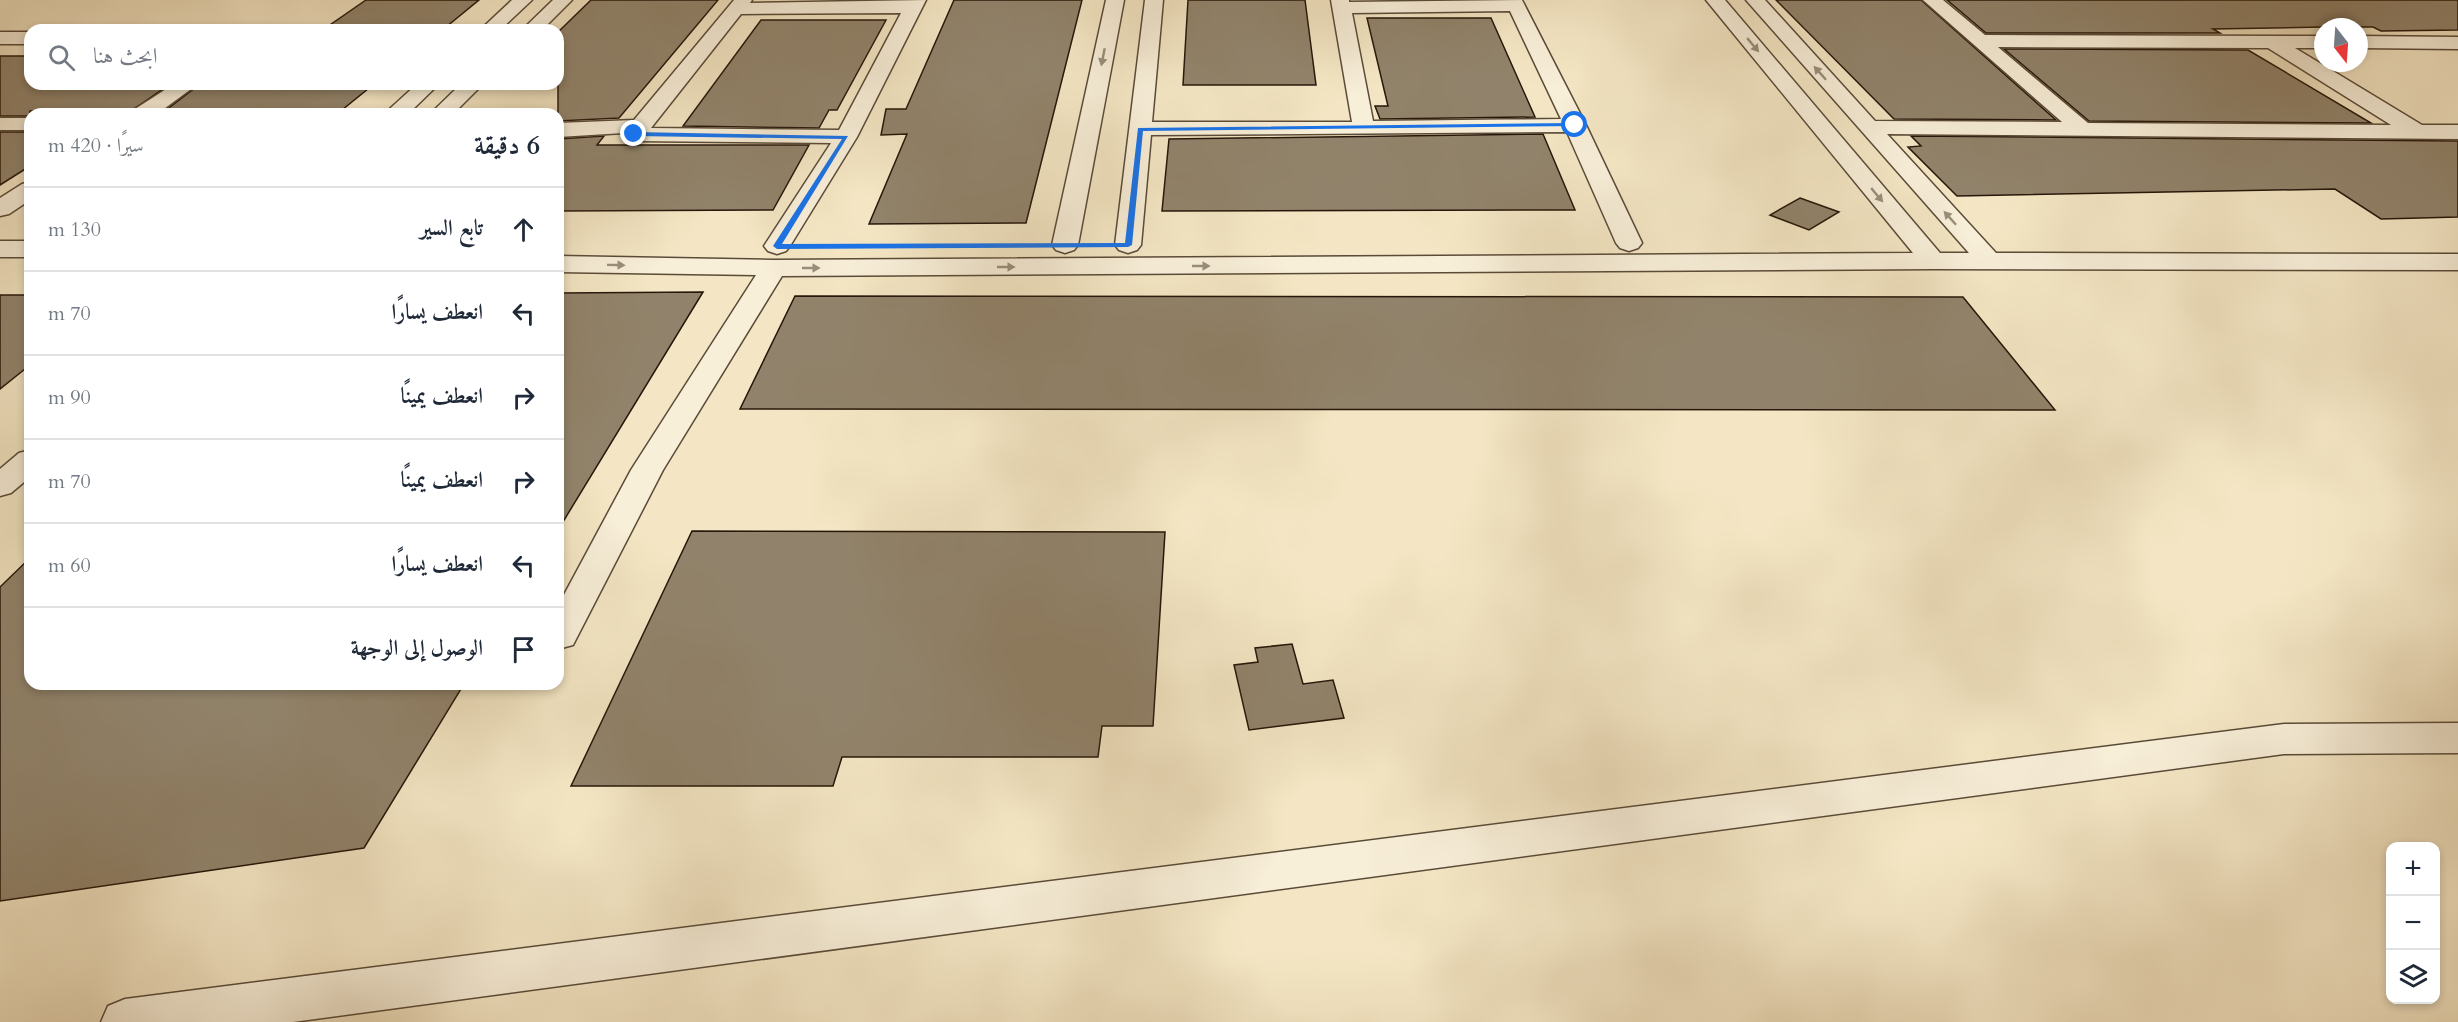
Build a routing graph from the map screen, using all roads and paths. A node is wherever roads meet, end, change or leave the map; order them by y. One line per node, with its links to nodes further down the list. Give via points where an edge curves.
1 (523, 0): 12 (street)
2 (563, 0): 13 (street)
3 (1115, 0): 45 (street, one-way to 45)
4 (1154, 0): 33 (street)
5 (1715, 0): 42 (street, one-way to 42)
6 (1755, 0): 31 (street, one-way to 6)
7 (1932, 0): 16 (street)
8 (1514, 3): 11 (street); 29 (street)
9 (740, 4): 10 (street); 30 (street)
10 (915, 4): 38 (street)
11 (1340, 4): 32 (street)
12 (496, 24)
13 (537, 24)
14 (0, 38): 15 (street)
15 (24, 38)
16 (1980, 41): 17 (street); 34 (street)
17 (2272, 42): 18 (street); 36 (street)
18 (2314, 42)
19 (2368, 42): 20 (street)
20 (2458, 43)
21 (179, 90): 24 (street)
22 (422, 90): 25 (street)
23 (467, 90): 26 (street)
24 (151, 108)
25 (402, 108)
26 (447, 108)
27 (0, 124): 28 (street)
28 (24, 124)
29 (1575, 125): 32 (street); 44 (street)
30 (641, 126): 35 (street); 38 (street, via 634,134)
31 (1868, 127): 34 (street); 43 (street, one-way to 31)
32 (1364, 128): 33 (street)
33 (1140, 129): 46 (street)
34 (2083, 129): 36 (street)
35 (564, 130)
36 (2417, 132): 37 (street)
37 (2458, 132)
38 (846, 137): 50 (street)
39 (24, 193): 40 (street)
40 (0, 209)
41 (2458, 240): 43 (street)
42 (1916, 242): 43 (street); 44 (street); 51 (street)
43 (1972, 242): 52 (street)
44 (1629, 243): 46 (street)
45 (1065, 245): 46 (street); 50 (street)
46 (1128, 245)
47 (564, 247): 50 (street)
48 (0, 249): 49 (street)
49 (24, 249)
50 (776, 257): 51 (street, one-way to 51); 54 (street, one-way to 50); 57 (street, via 647,470)
51 (1933, 261): 52 (street)
52 (1990, 262): 53 (street)
53 (2458, 262)
54 (564, 264)
55 (24, 465): 56 (street)
56 (0, 486)
57 (564, 628)
58 (2458, 738): 59 (street, via 2284,739)
59 (125, 1022)

